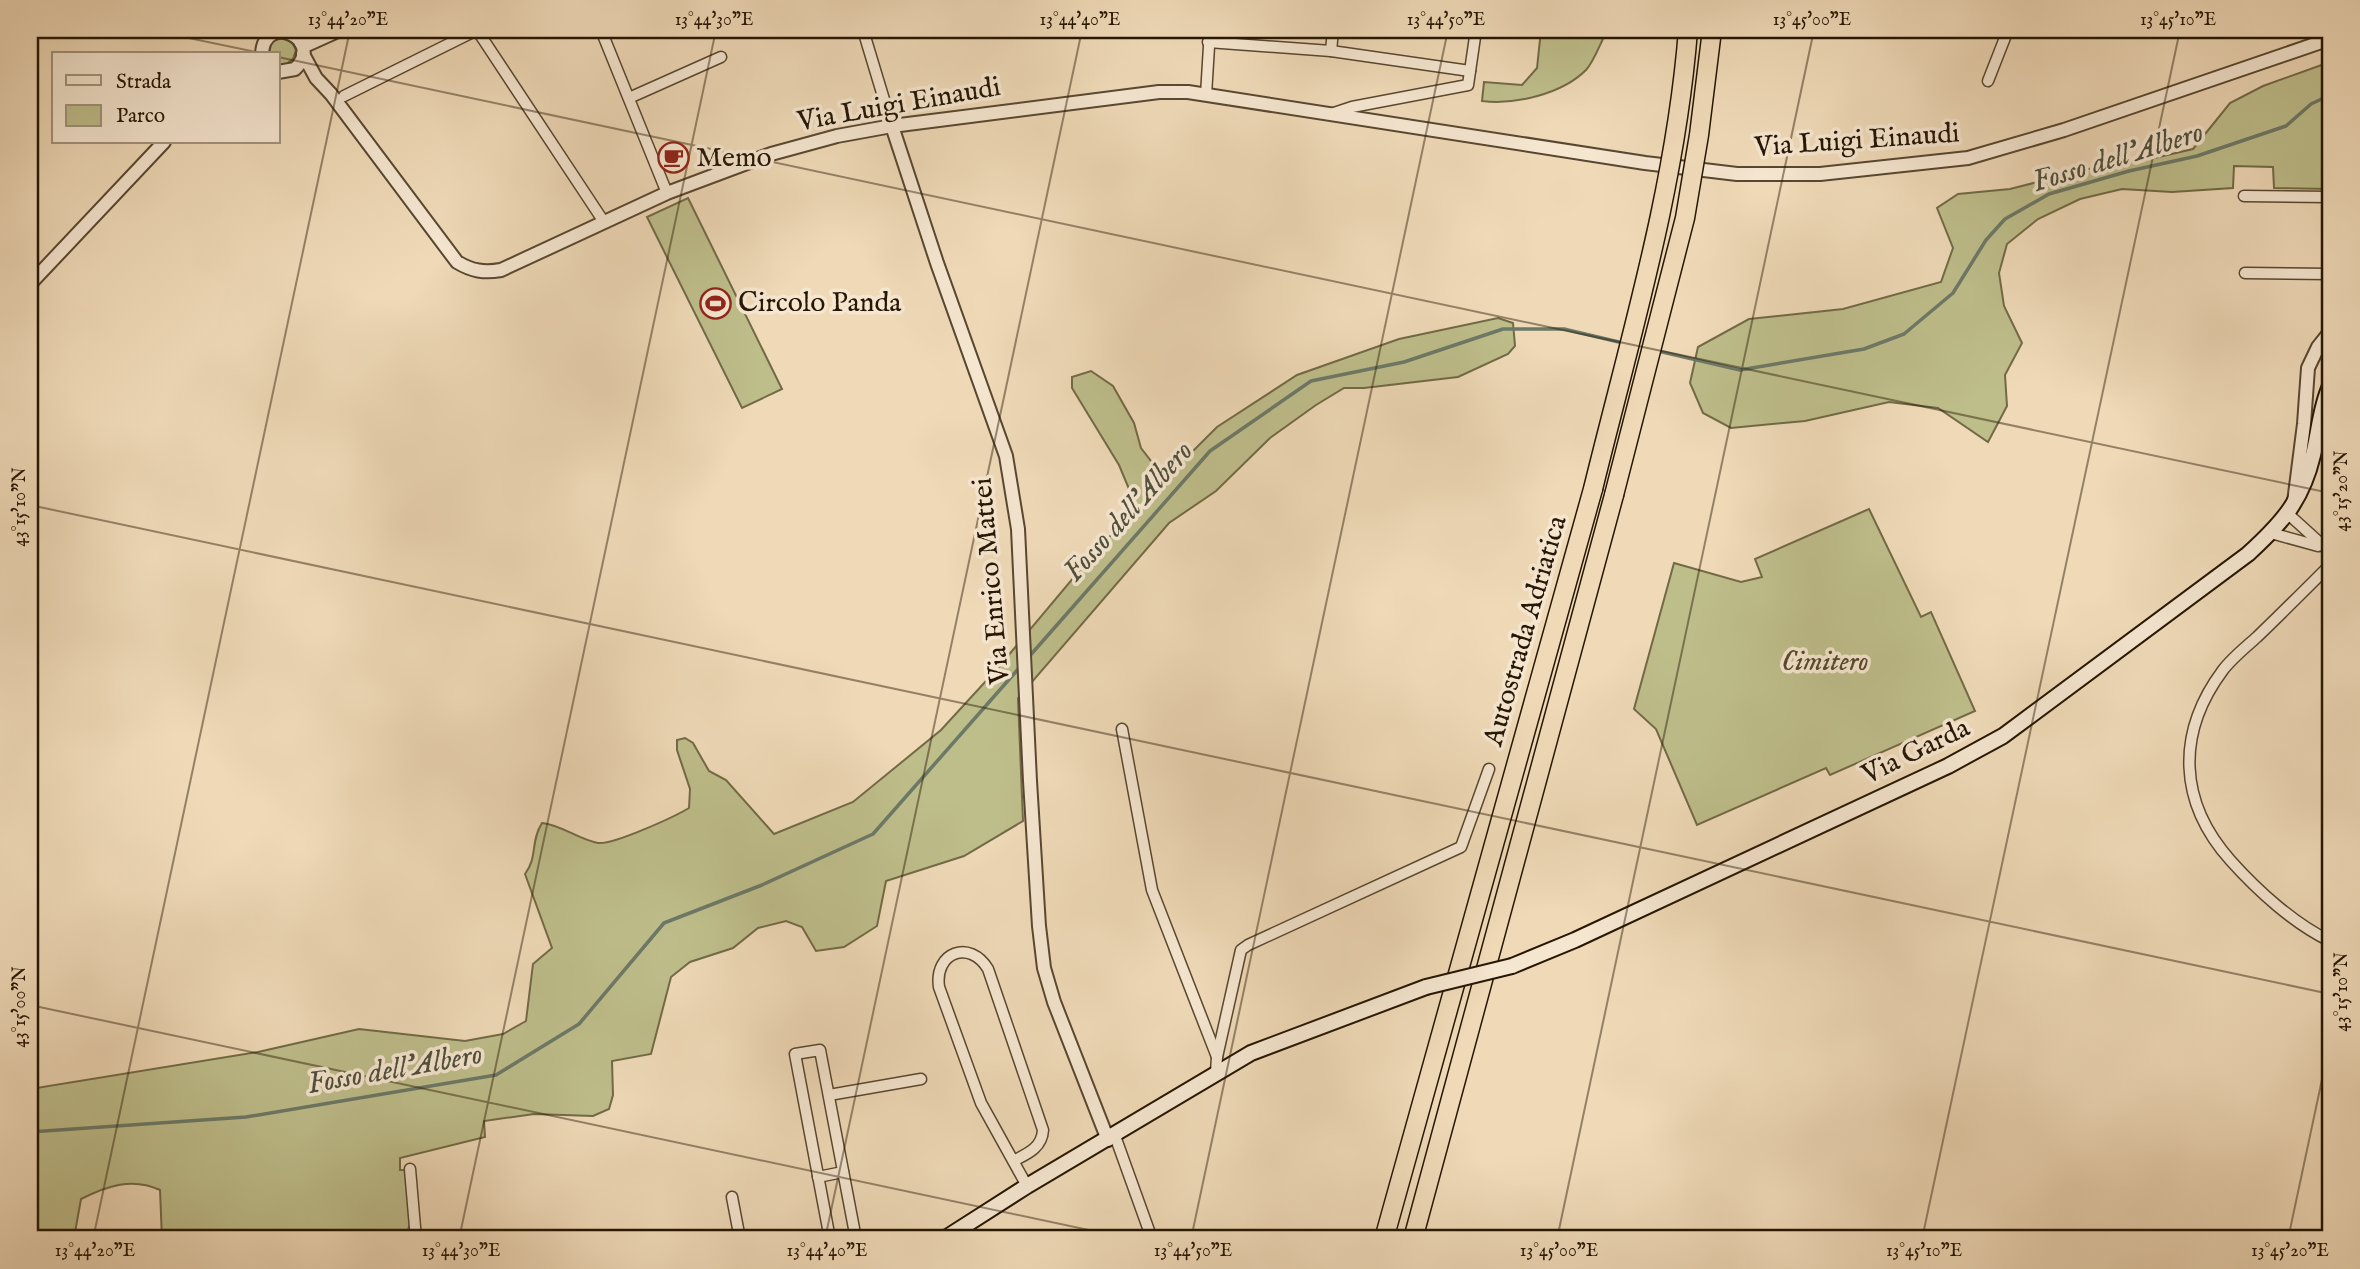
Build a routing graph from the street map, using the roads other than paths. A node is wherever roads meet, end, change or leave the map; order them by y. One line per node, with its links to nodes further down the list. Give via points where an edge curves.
1 (340, 30): 13 (street, via 309,44)
2 (477, 30): 24 (street); 32 (street)
3 (601, 30): 25 (street)
4 (863, 30): 27 (street, Via Enrico Mattei)
5 (1210, 30): 14 (street)
6 (1333, 30): 15 (street)
7 (1476, 30): 19 (street)
8 (1688, 30): 61 (highway, Autostrada Adriatica, bridge, via 1672,159 1593,489)
9 (1712, 30): 62 (highway, Autostrada Adriatica, bridge, via 1685,218)
10 (2008, 30): 22 (street)
11 (280, 31): 13 (street); 16 (street, via 267,38)
12 (2330, 39): 26 (street, Via Luigi Einaudi, via 1968,158 1820,174 1737,174 1645,163)
13 (299, 41): 18 (street); 21 (street)
14 (1208, 42): 15 (street); 23 (street)
15 (1331, 51): 19 (street)
16 (262, 52)
17 (721, 57): 25 (street)
18 (295, 69): 20 (street); 21 (street)
19 (1470, 71): 26 (street, Via Luigi Einaudi, via 1468,85)
20 (280, 72)
21 (316, 78): 32 (street, Via Luigi Einaudi, via 457,262 477,271 501,270)
22 (1988, 81)
23 (1206, 95): 26 (street, Via Luigi Einaudi); 27 (street, Via Luigi Einaudi, via 1159,92)
24 (344, 96)
25 (629, 98): 29 (street)
26 (1331, 114)
27 (892, 126): 29 (street, Via Luigi Einaudi, via 763,156); 48 (street, Via Enrico Mattei, via 1006,456 1018,529 1034,861 1044,968)
28 (162, 144): 35 (street)
29 (667, 193): 32 (street, Via Luigi Einaudi)
30 (2244, 197): 31 (street)
31 (2330, 197)
32 (604, 222)
33 (2245, 273): 34 (street)
34 (2330, 274)
35 (30, 284)
36 (2330, 332): 38 (street, via 2308,368)
37 (2330, 386): 38 (main road, Via Garda, via 2308,474)
38 (2290, 508): 39 (main road, Via Garda); 40 (street)
39 (2271, 533): 40 (street); 45 (main road, Via Garda, bridge, via 2003,736 1948,766 1512,966 1426,987)
40 (2326, 549)
41 (2330, 565): 44 (street, via 2223,670 2192,730 2189,762 2196,805 2222,851 2261,893)
42 (1122, 729): 45 (street, via 1152,890)
43 (1489, 769): 45 (street, via 1461,847 1241,950)
44 (2330, 941)
45 (1216, 1065): 48 (main road, Via Garda)
46 (920, 1079): 47 (street)
47 (829, 1095): 51 (street); 52 (street, via 820,1050 795,1054)
48 (1111, 1138): 53 (main road, Via Garda); 60 (street)
49 (1013, 1161): 49 (street, via 981,1103 939,987 940,967 954,954 974,955 988,969 1043,1130 1036,1147); 53 (street)
50 (410, 1168): 55 (street)
51 (843, 1172): 52 (street); 58 (street)
52 (818, 1177): 57 (street)
53 (1027, 1186): 59 (main road, Via Garda)
54 (732, 1197): 56 (street)
55 (416, 1239)
56 (740, 1239)
57 (830, 1239)
58 (856, 1239)
59 (944, 1239)
60 (1152, 1239)
61 (1384, 1239)
62 (1413, 1239)

